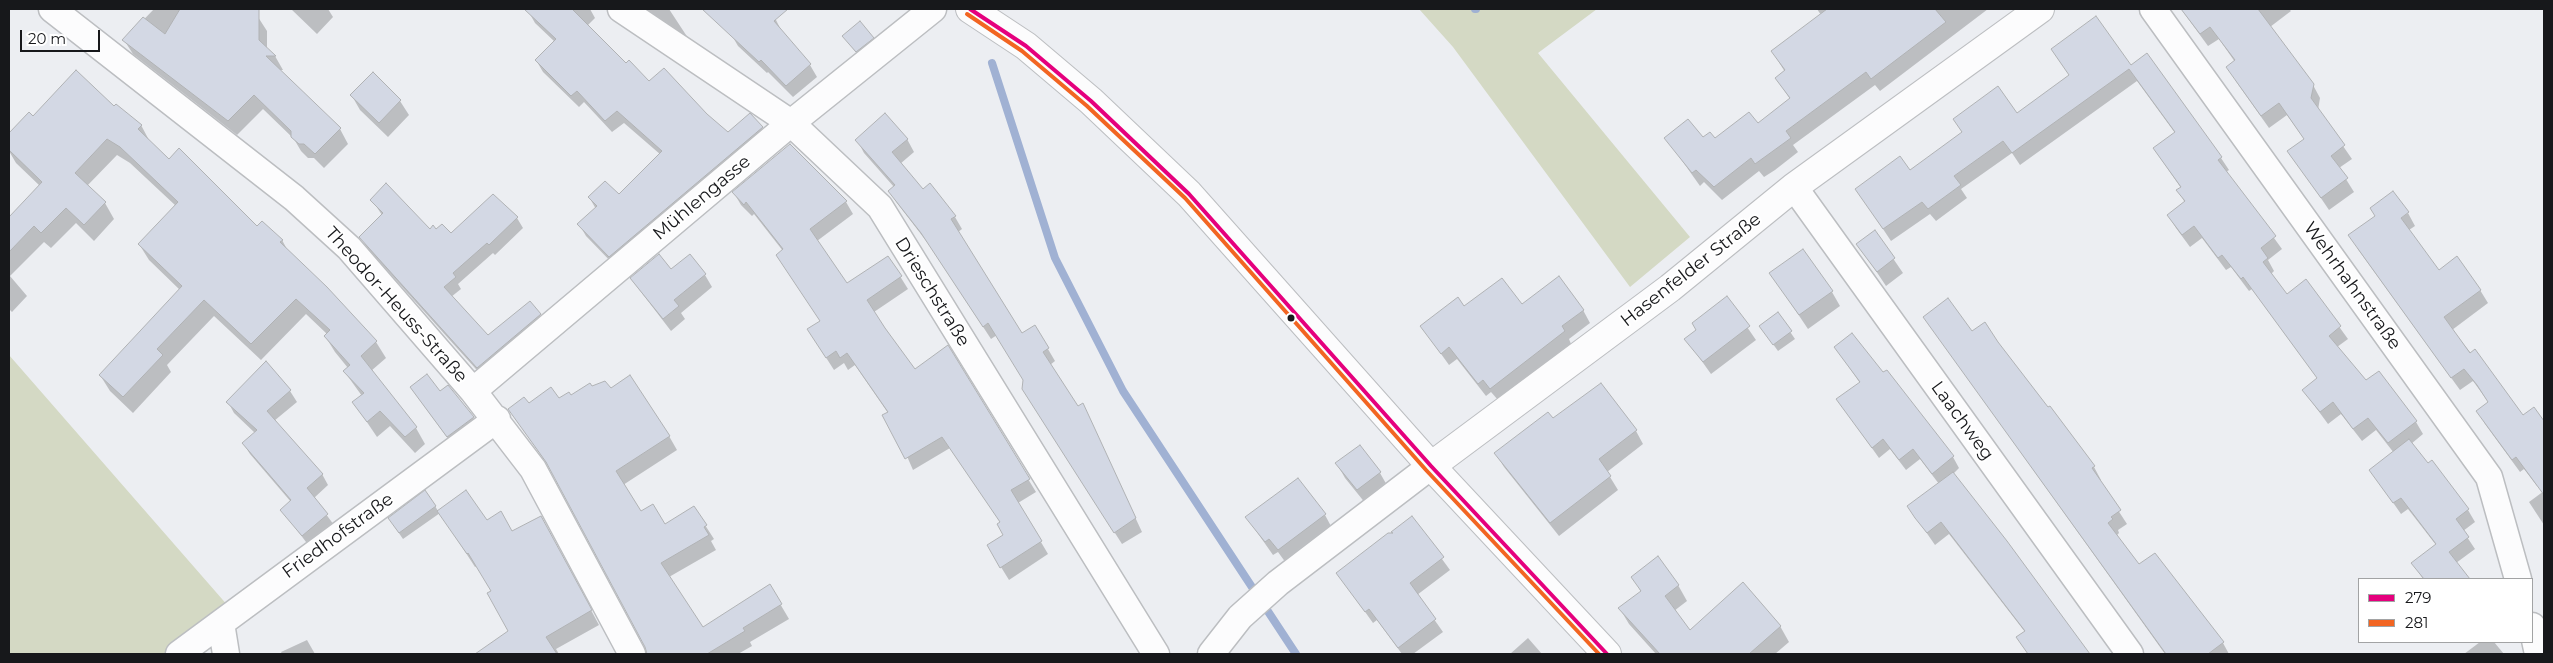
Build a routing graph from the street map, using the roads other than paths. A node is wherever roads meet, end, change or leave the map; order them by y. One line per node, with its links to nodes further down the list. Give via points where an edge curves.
1 (52, 9): 9 (street, Theodor-Heuss-Straße, via 294,198 349,248)
2 (621, 9): 7 (street, Drieschstraße)
3 (933, 9): 7 (street, Mühlengasse)
4 (970, 9): 11 (street, via 1026,46 1091,101 1189,194)
5 (2040, 9): 8 (street, Hasenfelder Straße)
6 (2153, 9): 12 (street, Wehrhahnstraße, via 2489,477)
7 (791, 123): 9 (street, Mühlengasse); 17 (street, Drieschstraße, via 880,207)
8 (1794, 187): 11 (street, Hasenfelder Straße, via 1670,288); 20 (street, Laachweg)
9 (474, 391): 10 (street, Theodor-Heuss-Straße)
10 (497, 419): 13 (street, Friedhofstraße); 16 (street, Theodor-Heuss-Straße, via 533,469)
11 (1431, 466): 18 (street, Hasenfelder Straße, via 1278,584 1240,617); 19 (street)
12 (2518, 578)
13 (221, 623): 14 (street, Friedhofstraße); 15 (street)
14 (179, 654)
15 (226, 654)
16 (632, 654)
17 (1156, 654)
18 (1211, 654)
19 (1607, 654)
20 (2130, 654)

